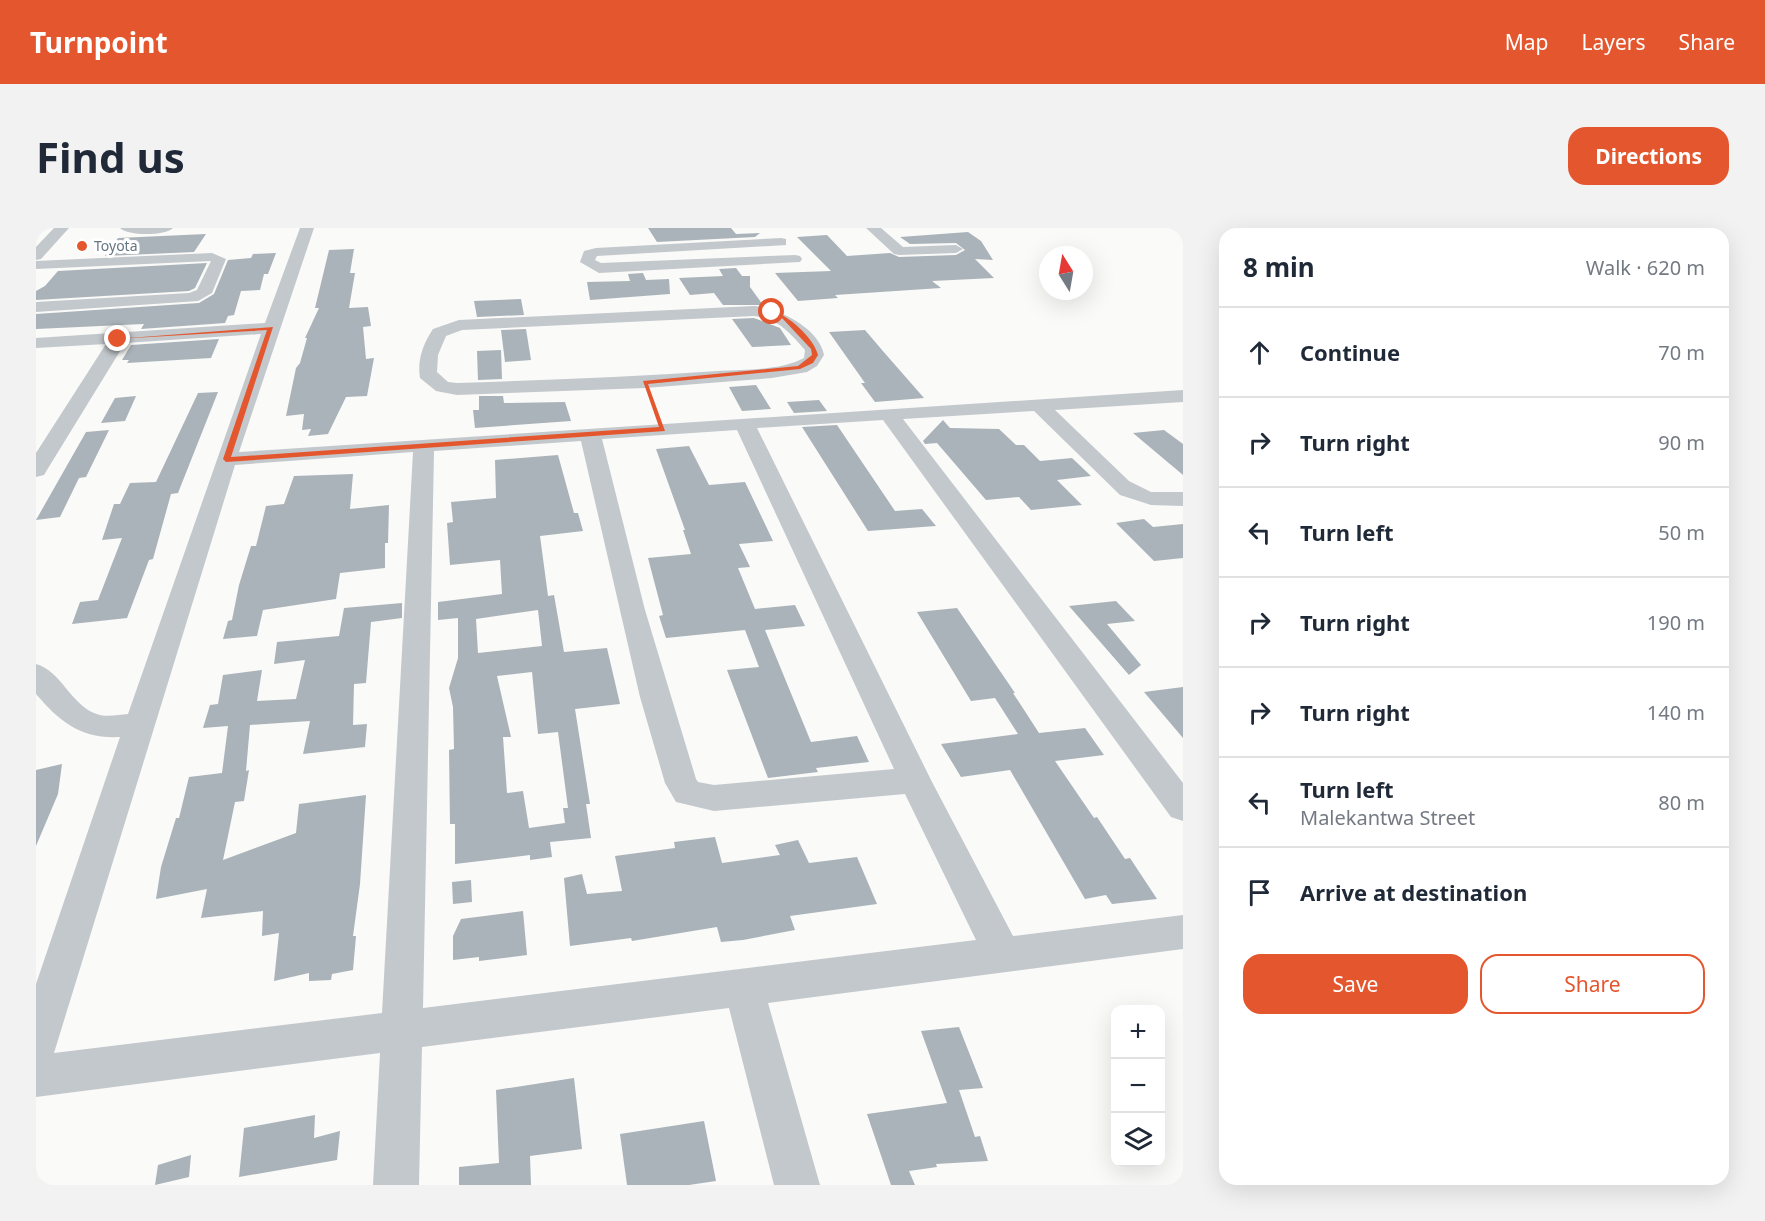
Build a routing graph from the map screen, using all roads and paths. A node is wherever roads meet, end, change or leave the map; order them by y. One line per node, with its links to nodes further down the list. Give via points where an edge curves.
1 (62, 228): 9 (street)
2 (127, 228): 3 (street)
3 (166, 228)
4 (307, 228): 12 (street)
5 (769, 228): 7 (street)
6 (873, 228): 8 (street, via 899,251)
7 (781, 242): 7 (street, via 596,252 589,254 587,262 600,268 799,264)
8 (956, 249)
9 (36, 256)
10 (36, 266): 11 (street, via 212,257 219,260 204,293 192,298)
11 (36, 307)
12 (271, 328): 13 (street); 23 (street)
13 (118, 339): 14 (street); 24 (street)
14 (36, 343)
15 (645, 382): 15 (street, via 800,368 811,362 814,349 785,318 772,312 459,325 439,333 431,345 428,371 436,384 458,389); 18 (street)
16 (1182, 397): 17 (street)
17 (1039, 405): 19 (street); 25 (street, via 1121,486 1134,494 1163,500)
18 (657, 413): 20 (street); 21 (street)
19 (889, 415): 20 (street); 29 (street)
20 (744, 423): 28 (street)
21 (590, 434): 22 (street); 28 (street, via 621,575 656,705 681,783 688,793 714,798)
22 (424, 446): 23 (street); 33 (street)
23 (226, 459): 27 (street)
24 (36, 470)
25 (1183, 499)
26 (36, 674): 27 (street, via 84,722)
27 (140, 725): 34 (street)
28 (915, 780): 31 (street)
29 (1183, 807)
30 (1183, 932): 31 (street)
31 (1002, 954): 32 (street)
32 (744, 988): 33 (street); 37 (street)
33 (401, 1032): 35 (street); 36 (street)
34 (36, 1046)
35 (36, 1076)
36 (396, 1185)
37 (797, 1185)

